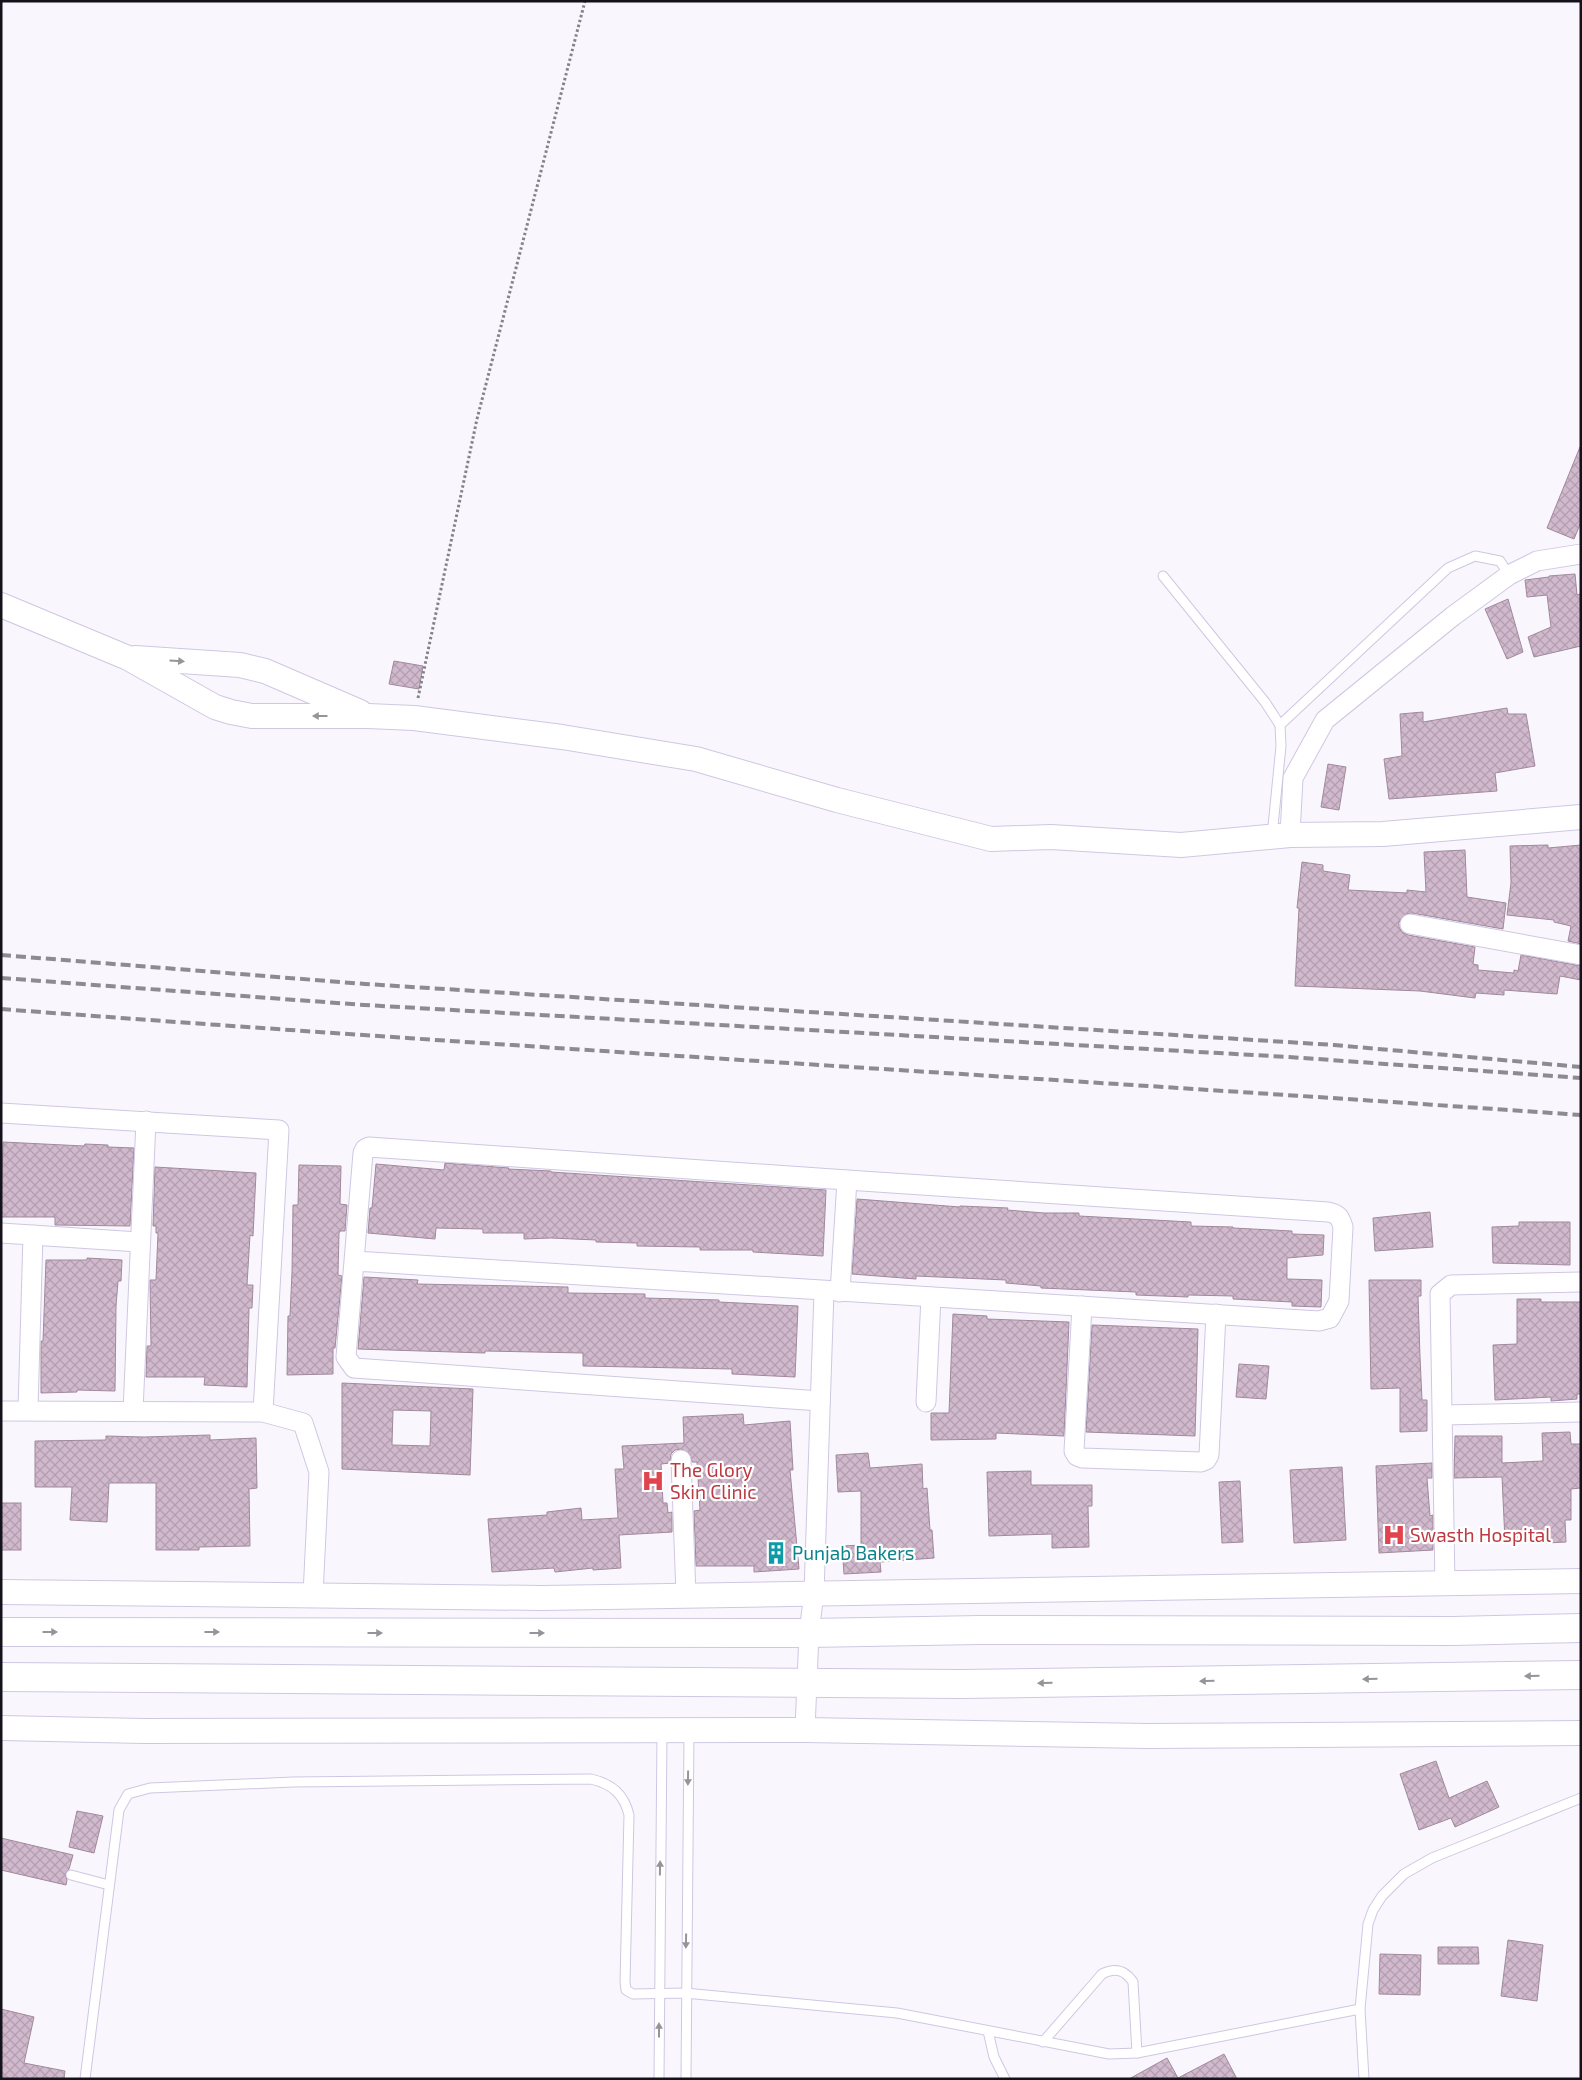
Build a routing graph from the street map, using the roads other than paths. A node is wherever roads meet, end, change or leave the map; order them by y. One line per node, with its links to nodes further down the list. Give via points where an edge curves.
1 (1581, 554): 2 (street, via 1537,561)
2 (1509, 575): 7 (lane, via 1500,561 1475,556 1448,568); 9 (street, via 1325,720 1293,778)
3 (1163, 576): 7 (lane, via 1266,702)
4 (1, 606): 5 (street)
5 (128, 658): 6 (street, one-way to 6, via 240,665 265,670); 6 (street, one-way to 5, via 252,716 231,712 215,707)
6 (368, 716): 9 (street, via 414,718 562,737 696,759 837,800 992,838 1050,837 1181,845)
7 (1280, 725): 9 (lane)
8 (1581, 817): 9 (street, via 1383,834)
9 (1281, 836)
10 (1410, 924): 11 (street)
11 (1581, 955)
12 (1, 1113): 13 (street)
13 (146, 1121): 17 (street); 29 (street, via 278,1130)
14 (847, 1180): 18 (street, via 369,1147 363,1153); 20 (street); 23 (street, via 1337,1214 1343,1227 1339,1301 1330,1318 1319,1321)
15 (1, 1233): 16 (street)
16 (33, 1235): 17 (street); 26 (street)
17 (139, 1242): 28 (street)
18 (355, 1261): 20 (street); 24 (street, via 346,1357 354,1368)
19 (1581, 1282): 31 (street, via 1451,1285 1440,1294)
20 (832, 1292): 21 (street); 24 (street)
21 (931, 1297): 22 (street); 25 (street)
22 (1082, 1306): 23 (street); 23 (street, via 1074,1451 1082,1458 1206,1460 1209,1455)
23 (1216, 1314)
24 (820, 1402): 36 (street)
25 (926, 1402)
26 (28, 1410): 27 (street); 28 (street)
27 (1, 1411)
28 (133, 1411): 29 (street)
29 (263, 1412): 37 (street, via 303,1423 319,1472)
30 (1581, 1412): 31 (street)
31 (1443, 1415): 34 (street)
32 (681, 1460): 38 (street)
33 (1581, 1580): 34 (street)
34 (1445, 1584): 36 (street)
35 (1, 1592): 37 (street)
36 (814, 1593): 38 (street); 41 (street)
37 (312, 1595): 38 (street, via 543,1598)
38 (686, 1595)
39 (1581, 1628): 41 (main road)
40 (1, 1632): 41 (main road, one-way to 41)
41 (809, 1633): 44 (street)
42 (1581, 1675): 44 (main road, one-way to 44, via 960,1684)
43 (1, 1677): 44 (main road)
44 (808, 1682): 48 (street)
45 (1, 1728): 46 (street)
46 (662, 1729): 47 (street); 53 (lane, one-way to 46)
47 (689, 1729): 48 (street); 54 (lane, one-way to 54)
48 (806, 1730): 49 (street, via 1147,1736)
49 (1581, 1733)
50 (1581, 1798): 55 (lane, via 1432,1858 1395,1881 1373,1910 1368,1924)
51 (71, 1875): 52 (lane)
52 (109, 1885): 53 (lane, via 119,1810 124,1798 141,1789 293,1782 604,1782 624,1799 629,1815 626,1990 633,1994); 59 (lane)
53 (658, 1994): 54 (lane); 60 (lane, one-way to 53)
54 (685, 1994): 56 (lane, via 897,2013); 61 (lane)
55 (1360, 2009): 58 (lane); 63 (lane)
56 (988, 2031): 57 (lane); 62 (lane, via 994,2057)
57 (1043, 2042): 58 (lane, via 1109,2054); 58 (lane, via 1102,1974 1118,1969 1128,1973 1133,1982)
58 (1137, 2054)
59 (85, 2079)
60 (659, 2079)
61 (686, 2079)
62 (1005, 2079)
63 (1364, 2079)

